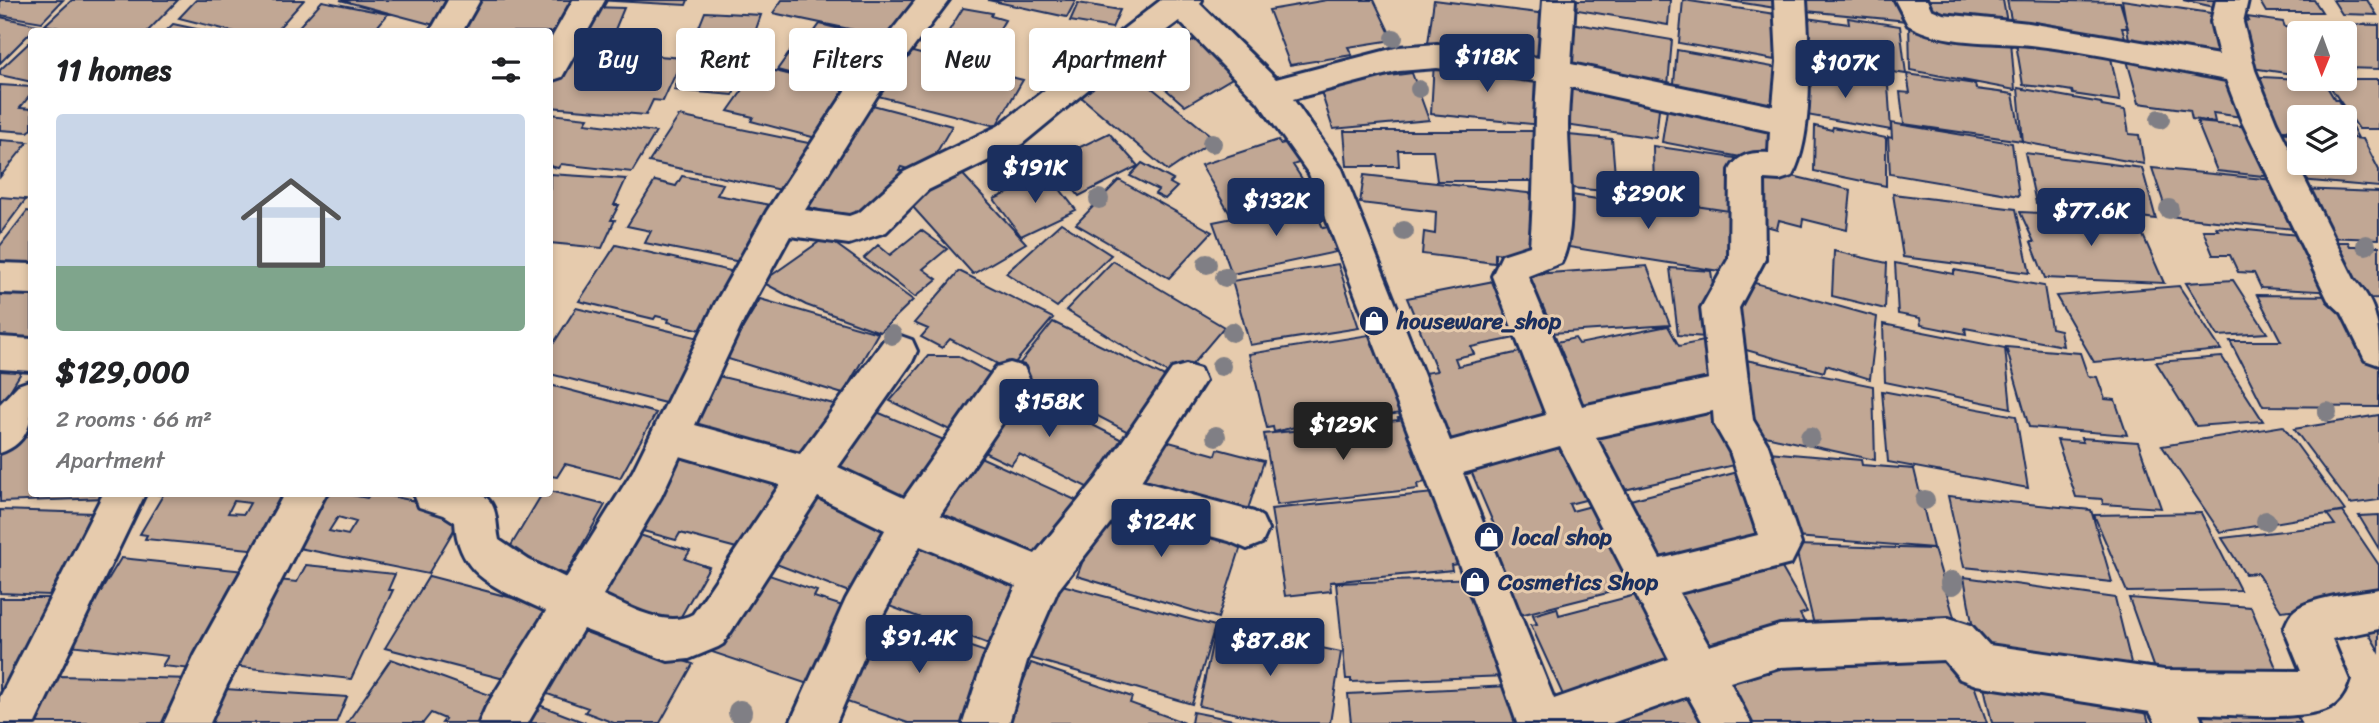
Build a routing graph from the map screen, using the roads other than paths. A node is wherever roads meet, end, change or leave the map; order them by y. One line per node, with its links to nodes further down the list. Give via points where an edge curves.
1 (464, 0): 9 (street)
2 (589, 0): 10 (street)
3 (933, 0): 15 (street, via 865,89)
4 (1559, 0): 12 (street)
5 (1790, 0): 14 (street, via 1793,62)
6 (1911, 0): 11 (street, via 1914,11 1928,21)
7 (2232, 0): 11 (street, via 2227,22)
8 (1181, 1): 13 (street); 15 (street, via 1010,135 916,181 873,222 849,230)
9 (448, 28)
10 (553, 64)
11 (2239, 70): 18 (street, via 2259,122 2341,289)
12 (1555, 72): 13 (street, via 1437,56 1399,59); 14 (street); 27 (street, via 1548,253 1515,265 1510,276)
13 (1270, 93): 30 (street, via 1325,169)
14 (1788, 122): 25 (street, via 1786,154 1780,167 1756,165 1747,170 1747,259 1720,308)
15 (780, 221): 29 (street)
16 (0, 278): 17 (street)
17 (28, 279)
18 (2367, 302): 19 (street)
19 (2379, 349)
20 (898, 351): 31 (street)
21 (0, 353): 22 (street)
22 (28, 355)
23 (1010, 379): 36 (street)
24 (1186, 381): 32 (street)
25 (1730, 391): 27 (street); 39 (street, via 1734,424 1748,445 1780,544 1776,550)
26 (28, 401): 28 (street)
27 (1570, 426): 30 (street); 39 (street)
28 (0, 436)
29 (670, 436): 31 (street); 40 (street, via 647,484)
30 (1438, 462): 49 (street)
31 (809, 475): 36 (street); 40 (street, via 708,629 687,641 666,640)
32 (1111, 491): 37 (street); 38 (street)
33 (122, 497): 43 (street)
34 (303, 497): 45 (street)
35 (446, 497): 40 (street, via 474,512 484,556)
36 (911, 522): 38 (street); 47 (street, via 861,613)
37 (1247, 530)
38 (1042, 577): 48 (street, via 1006,661)
39 (1649, 582): 42 (street)
40 (574, 604): 46 (street)
41 (2379, 609): 44 (street, via 2314,622 2306,629 2327,680 2318,690)
42 (1697, 671): 44 (street, via 1780,646 1949,639 1976,664); 50 (street); 51 (street)
43 (12, 706)
44 (2172, 708)
45 (187, 723)
46 (502, 723)
47 (813, 723)
48 (986, 723)
49 (1539, 723)
50 (1549, 723)
51 (1728, 723)

